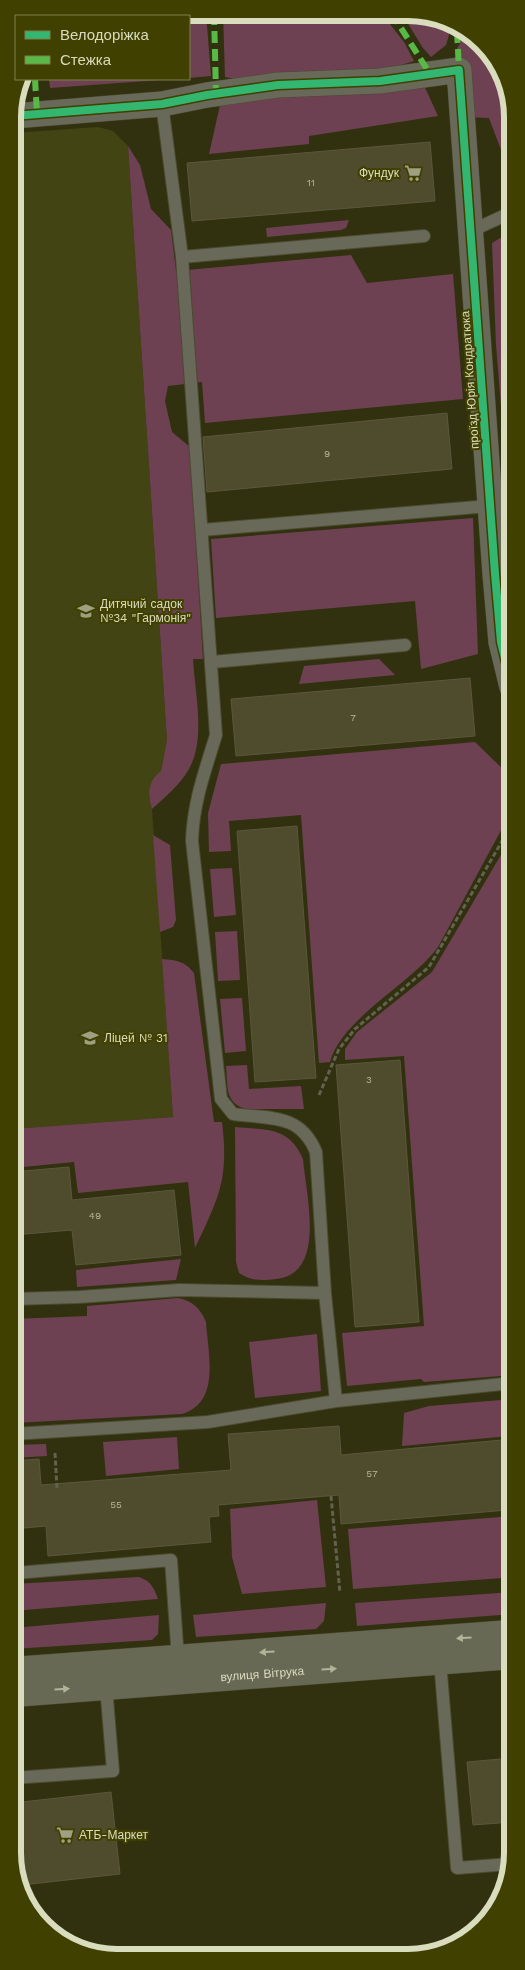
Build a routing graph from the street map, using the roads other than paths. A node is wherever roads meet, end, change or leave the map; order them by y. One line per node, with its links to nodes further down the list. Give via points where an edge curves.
1 (162, 104): 2 (street); 4 (street, проїзд Юрія Кондратюка, via 278,85 380,80 459,70); 6 (lane)
2 (21, 115)
3 (504, 216): 4 (lane)
4 (471, 231): 7 (street, проїзд Юрія Кондратюка)
5 (424, 236): 6 (lane)
6 (182, 257): 8 (lane)
7 (489, 506): 8 (lane); 10 (street, проїзд Юрія Кондратюка)
8 (202, 530): 11 (lane)
9 (405, 645): 11 (lane)
10 (504, 654)
11 (212, 662): 12 (lane, via 216,735 198,790 192,840 220,1099 233,1114 284,1120 299,1126 310,1137 316,1152)
12 (325, 1293): 13 (lane, via 179,1290); 15 (lane)
13 (21, 1299)
14 (504, 1384): 15 (lane)
15 (336, 1401): 16 (lane, via 208,1422)
16 (21, 1434)
17 (21, 1573): 20 (lane, via 172,1560)
18 (504, 1635): 20 (main road, вулиця Вітрука, one-way to 20)
19 (504, 1656): 21 (main road, вулиця Вітрука)
20 (178, 1659): 22 (main road, вулиця Вітрука)
21 (440, 1661): 23 (main road, вулиця Вітрука, one-way to 21); 26 (lane, via 457,1868)
22 (21, 1670)
23 (106, 1686): 24 (main road, вулиця Вітрука, one-way to 23); 25 (lane, via 113,1771)
24 (21, 1692)
25 (21, 1777)
26 (503, 1865)

